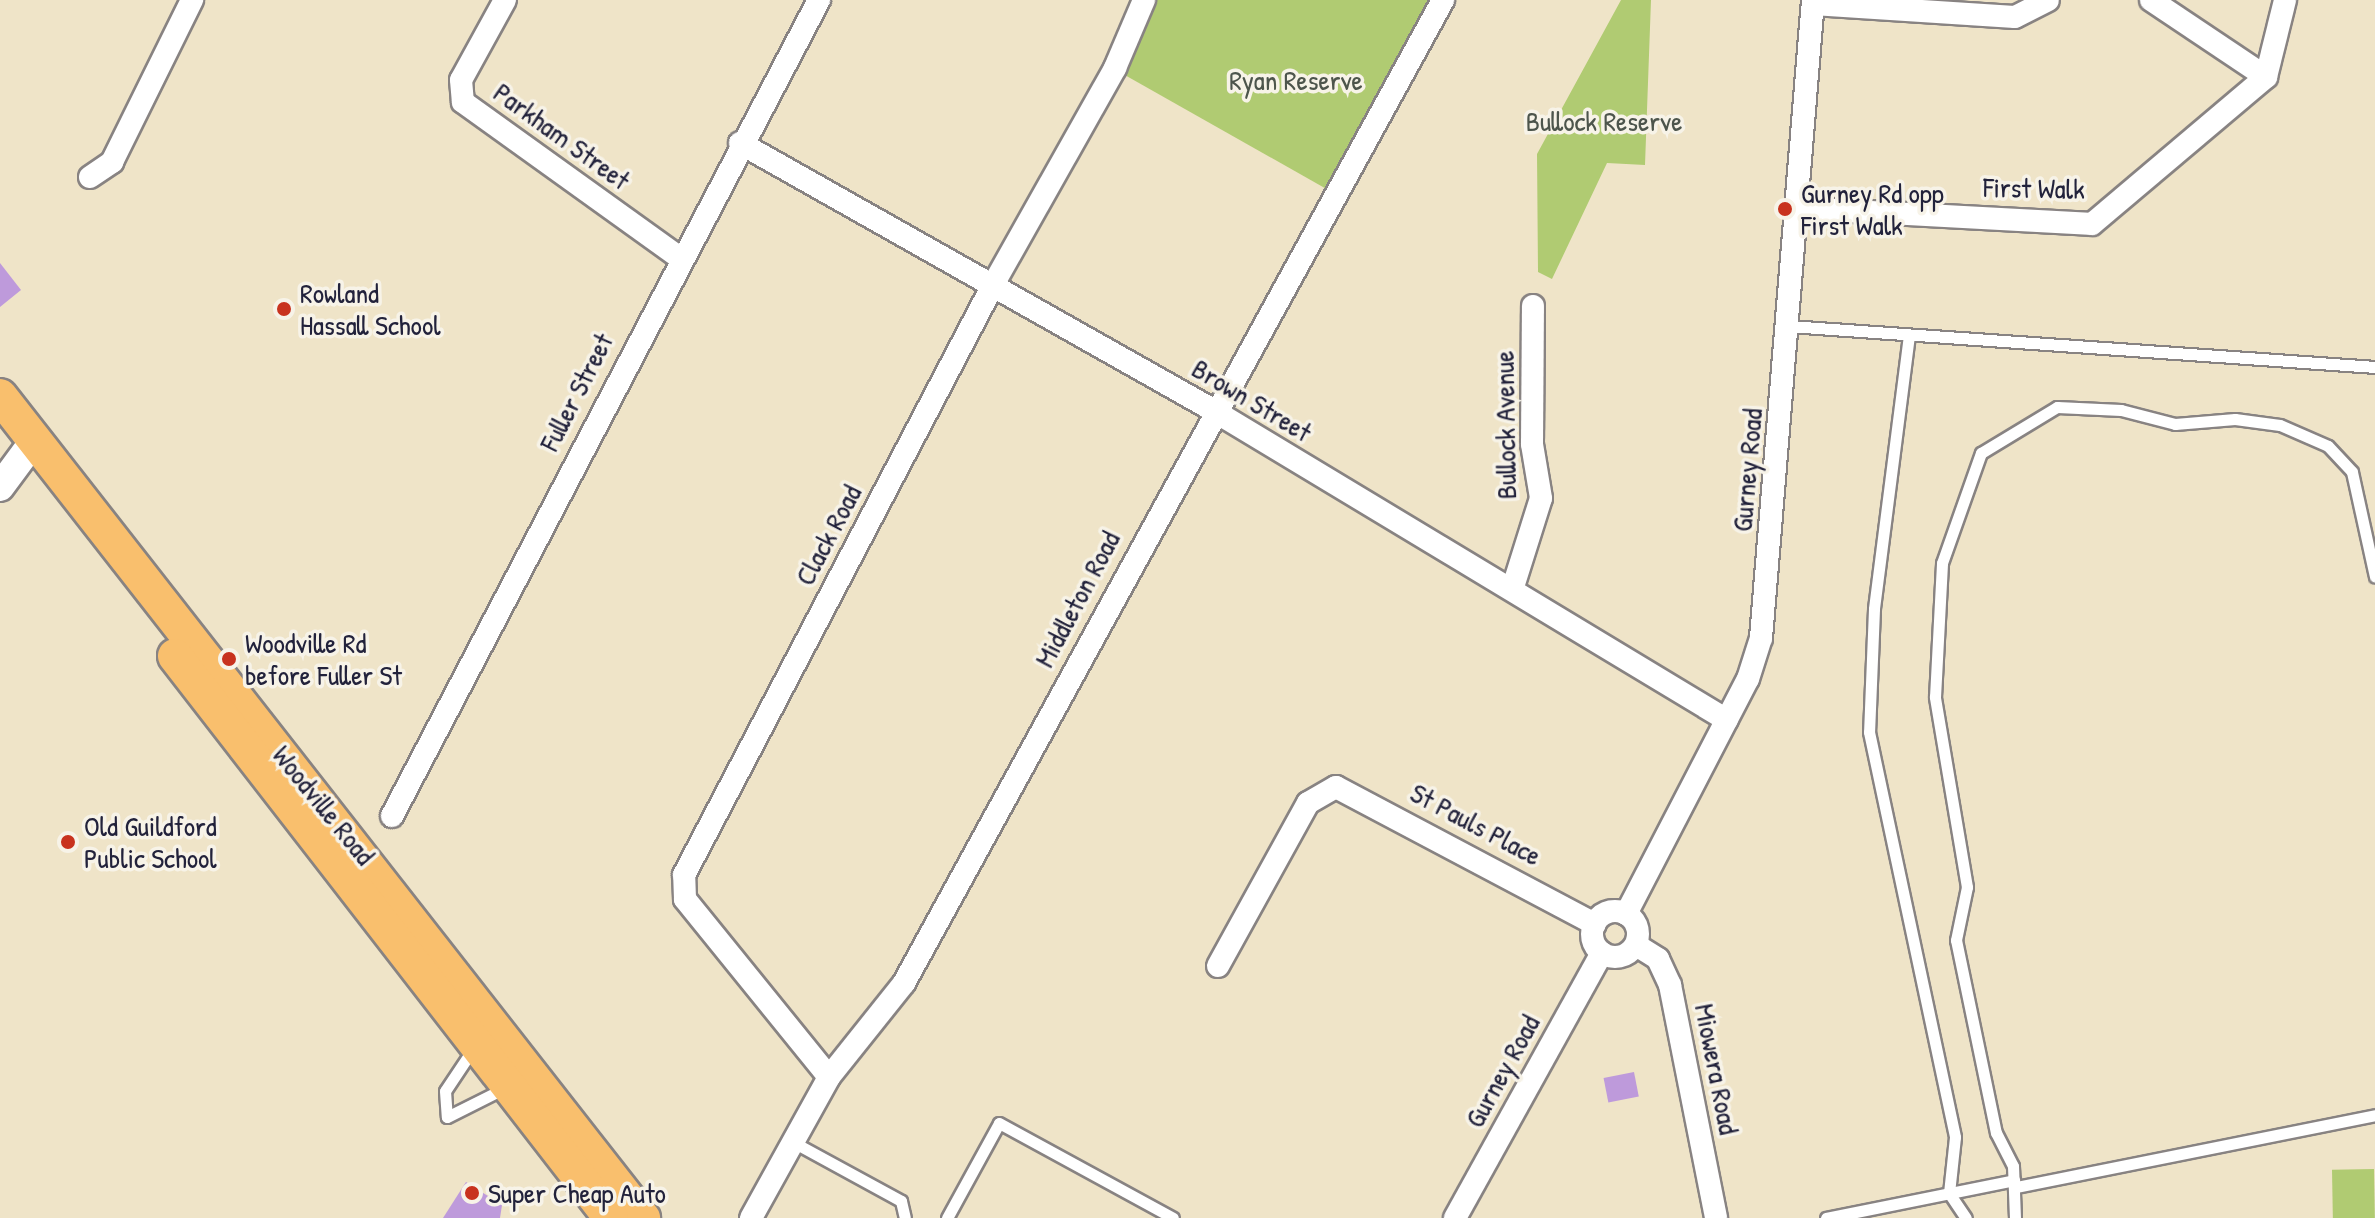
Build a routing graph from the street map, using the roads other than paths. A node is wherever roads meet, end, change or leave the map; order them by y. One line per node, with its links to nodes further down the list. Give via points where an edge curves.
1 (192, 0): 12 (street, via 112,162)
2 (505, 0): 14 (street, Parkham Street, via 461,80 463,102)
3 (819, 0): 11 (street, Fuller Street)
4 (1144, 0): 15 (street, Clack Road, via 1115,68)
5 (1443, 0): 21 (street, Middleton Road)
6 (2048, 0): 9 (street, via 2015,17)
7 (2151, 0): 10 (street)
8 (2285, 0): 10 (street)
9 (1813, 2): 13 (street, Gurney Road)
10 (2266, 77): 13 (street, First Walk, via 2092,224)
11 (740, 143): 14 (street, Fuller Street); 15 (street, Brown Street)
12 (90, 177)
13 (1798, 208): 17 (street, Gurney Road)
14 (679, 257): 27 (street, Fuller Street)
15 (994, 283): 21 (street, Brown Street); 34 (street, Clack Road, via 684,875 685,899)
16 (1533, 306): 25 (street, Bullock Avenue, via 1532,444 1541,498)
17 (1789, 326): 18 (lane); 26 (street, Gurney Road, via 1761,638)
18 (1909, 335): 19 (lane); 39 (lane, via 1874,609 1869,721 1955,1137)
19 (2375, 367)
20 (0, 396): 22 (main road, Woodville Road)
21 (1214, 411): 25 (street, Brown Street); 34 (street, Middleton Road, via 904,983)
22 (18, 443): 23 (street); 33 (main road, Woodville Road); 41 (main road, Woodville Road)
23 (0, 487)
24 (2375, 577): 38 (lane, via 2352,472 2328,446 2280,425 2235,419 2175,424 2121,410 2057,407 1981,453 1942,563 1935,697 1967,883 1956,940 1996,1133)
25 (1513, 587): 26 (street, Brown Street, via 1645,676)
26 (1727, 720): 28 (street, Gurney Road)
27 (392, 816)
28 (1626, 914): 29 (street, via 1612,911); 30 (street, via 1636,924)
29 (1595, 924): 31 (street); 32 (street, St Pauls Place, via 1322,779)
30 (1636, 945): 31 (street, via 1617,958); 47 (street, Miowera Road, via 1658,959 1670,985)
31 (1602, 953): 46 (street, Gurney Road)
32 (1218, 966)
33 (477, 1044): 35 (main road, Woodville Road); 35 (lane, via 445,1091 447,1117)
34 (829, 1077): 37 (street, Middleton Road)
35 (510, 1087): 40 (main road, Woodville Road)
36 (2375, 1115): 38 (lane)
37 (793, 1142): 42 (street, Middleton Road); 43 (lane, via 901,1201)
38 (2015, 1184): 39 (lane); 50 (lane)
39 (1949, 1193): 48 (lane); 49 (lane)
40 (611, 1218)
41 (643, 1218)
42 (751, 1218)
43 (905, 1218)
44 (947, 1218): 45 (lane, via 999,1123)
45 (1173, 1218)
46 (1455, 1218)
47 (1716, 1218)
48 (1826, 1218)
49 (1966, 1218)
50 (2015, 1218)

